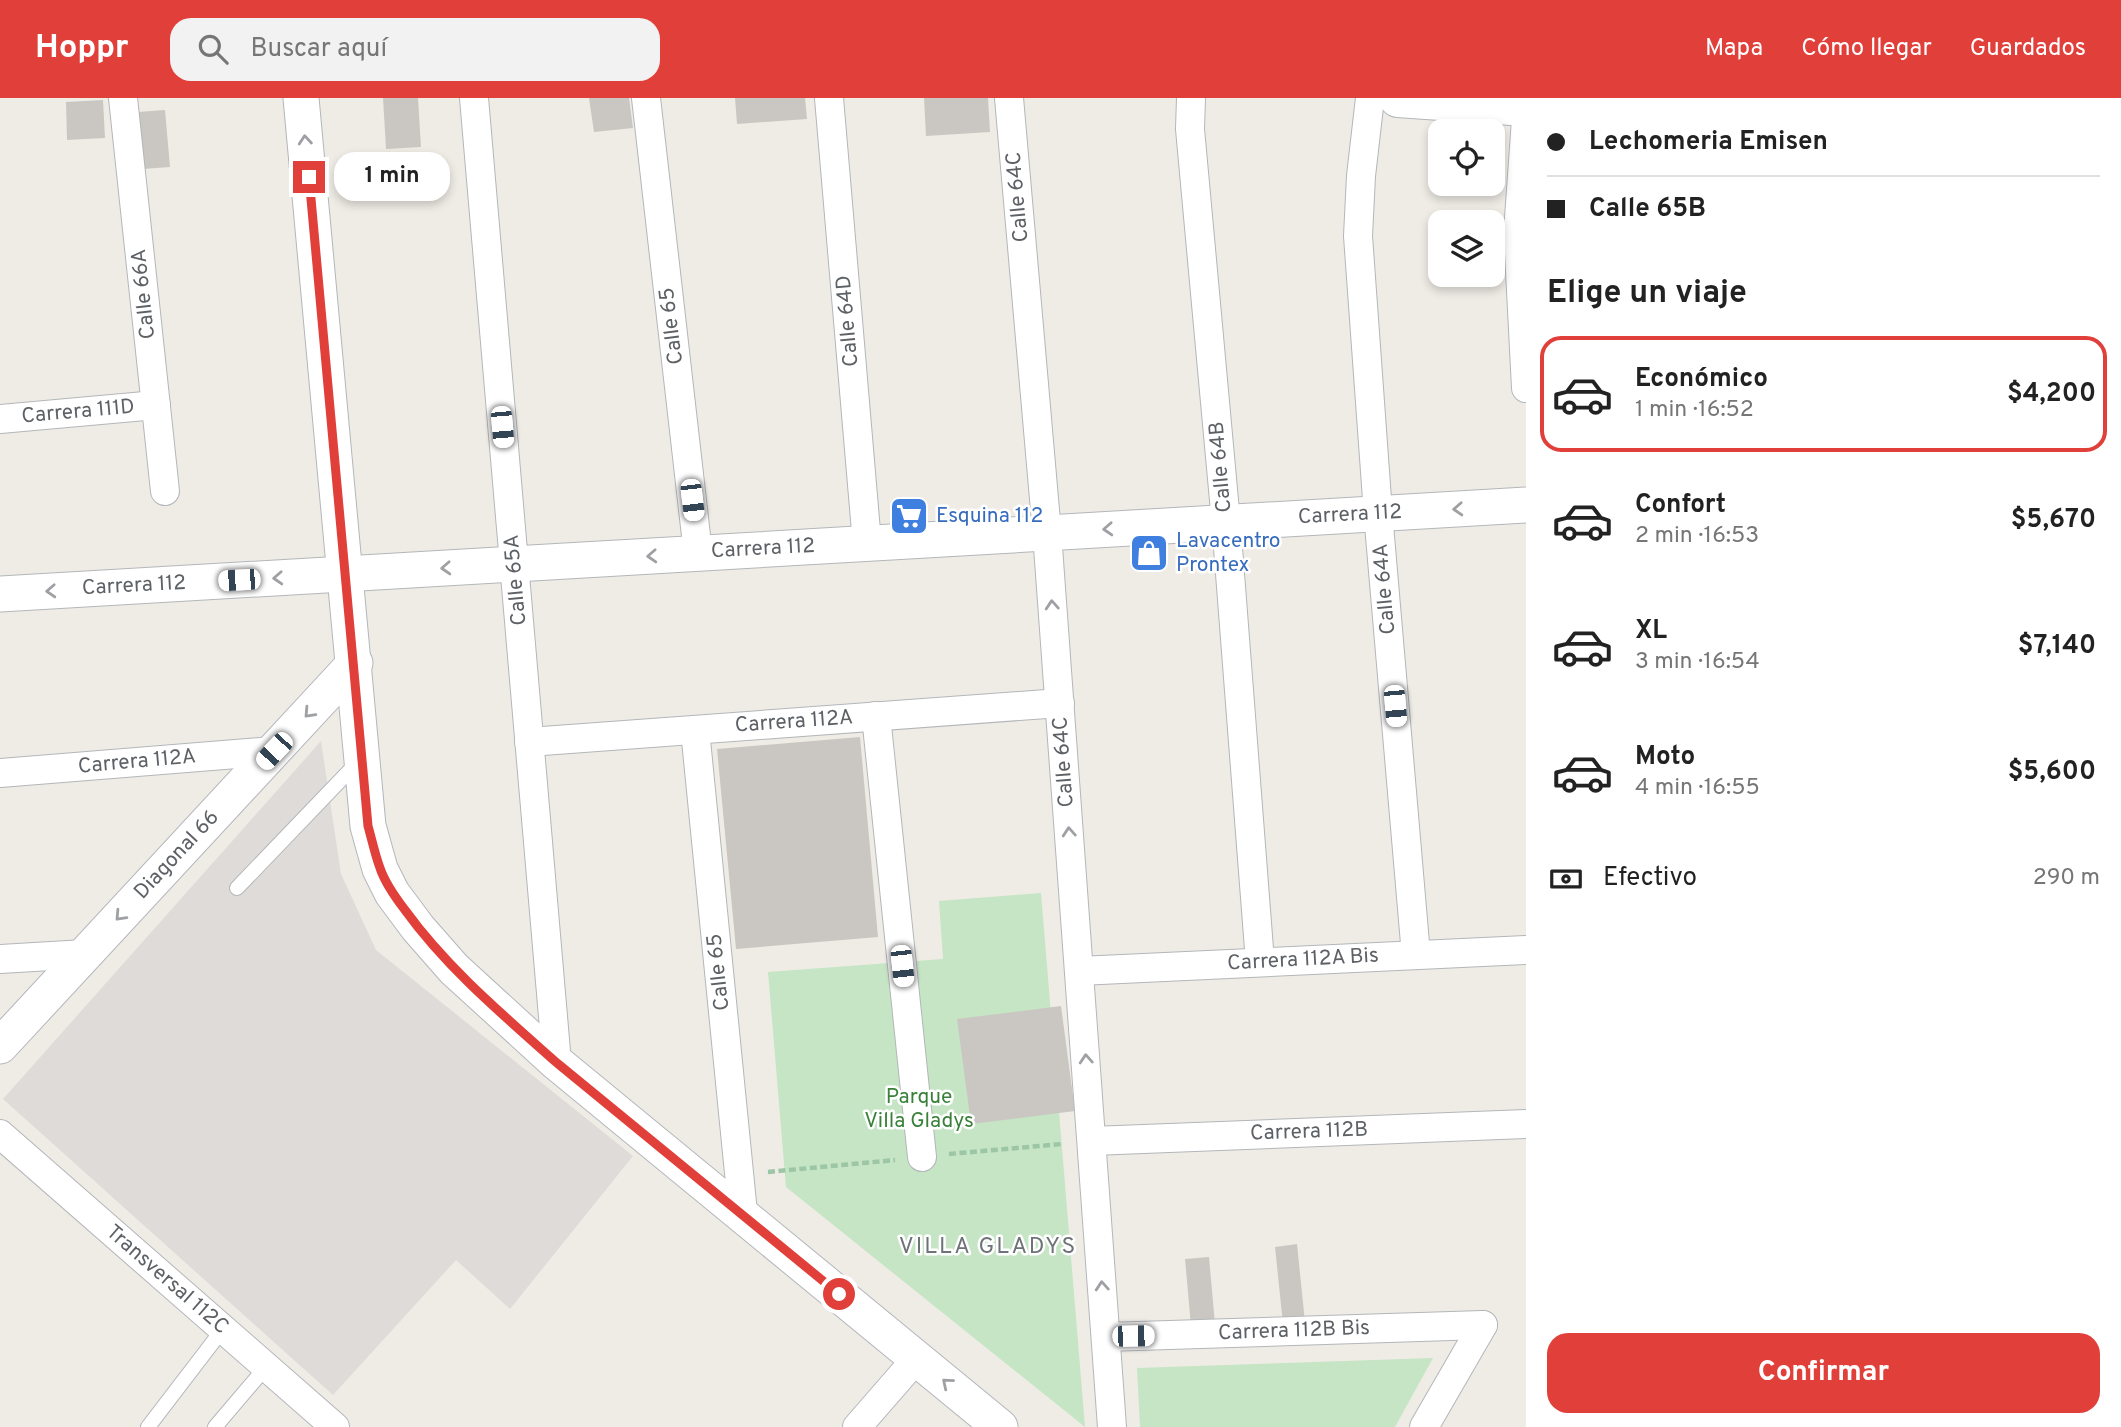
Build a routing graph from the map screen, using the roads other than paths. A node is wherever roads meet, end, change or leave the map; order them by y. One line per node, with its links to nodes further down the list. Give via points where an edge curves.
1 (123, 98): 13 (street, Calle 66A)
2 (302, 98): 23 (street, one-way to 2)
3 (474, 98): 22 (street, Calle 65A)
4 (646, 98): 21 (street, Calle 65)
5 (829, 98): 20 (street, Calle 64D)
6 (1009, 98): 19 (street, Calle 64C)
7 (1191, 98): 18 (street, Calle 64B, via 1190,129)
8 (1370, 98): 17 (street, Calle 64A, via 1358,236)
9 (1398, 98): 10 (main road)
10 (1526, 107)
11 (1526, 120): 12 (street, via 1518,232)
12 (1526, 388)
13 (156, 405): 14 (street, Carrera 111D); 15 (street, Calle 66A)
14 (0, 419)
15 (165, 491)
16 (1526, 505): 17 (street, Carrera 112, one-way to 17)
17 (1378, 513): 18 (street, Carrera 112); 36 (street, Calle 64A)
18 (1226, 522): 19 (street, Carrera 112, one-way to 19); 38 (street, Calle 64B)
19 (1047, 533): 20 (street, Carrera 112); 26 (street, Calle 64C, one-way to 19)
20 (867, 543): 21 (street, Carrera 112)
21 (698, 553): 22 (street, Carrera 112, one-way to 22)
22 (514, 564): 23 (street, Carrera 112, one-way to 23); 29 (street, Calle 65A)
23 (346, 574): 24 (street, Carrera 112, one-way to 24); 25 (street)
24 (0, 594)
25 (355, 663): 30 (street, Diagonal 66, one-way to 30); 31 (street)
26 (1060, 703): 27 (street, Carrera 112A); 39 (street, Calle 64C, one-way to 26)
27 (876, 716): 28 (street, Carrera 112A); 45 (street)
28 (695, 730): 29 (street, Carrera 112A); 46 (street, Calle 65)
29 (529, 742): 41 (street, Calle 65A)
30 (274, 751): 32 (street, Carrera 112A); 35 (street, Diagonal 66, one-way to 35)
31 (363, 757): 33 (lane); 41 (street, via 368,826 380,869 393,894 454,969)
32 (0, 773)
33 (237, 888)
34 (1526, 950): 36 (street, Carrera 112A Bis)
35 (85, 954): 37 (street); 40 (street, Diagonal 66)
36 (1416, 955): 38 (street, Carrera 112A Bis)
37 (0, 959)
38 (1260, 962): 39 (street, Carrera 112A Bis)
39 (1079, 971): 44 (street, Calle 64C, one-way to 39)
40 (0, 1046)
41 (557, 1063): 46 (street)
42 (1526, 1124): 44 (street, Carrera 112B)
43 (0, 1134): 47 (street, Transversal 112C)
44 (1091, 1141): 48 (street, Calle 64C, one-way to 44)
45 (922, 1157)
46 (743, 1213): 49 (street)
47 (223, 1329): 50 (street, Transversal 112C); 51 (lane)
48 (1106, 1337): 56 (street, Calle 64C); 57 (street, Carrera 112B Bis, via 1483,1325)
49 (917, 1358): 54 (street); 55 (street, one-way to 49)
50 (265, 1367): 52 (lane); 53 (street, Transversal 112C)
51 (148, 1427)
52 (215, 1427)
53 (335, 1427)
54 (857, 1427)
55 (1000, 1427)
56 (1112, 1427)
57 (1424, 1427)

